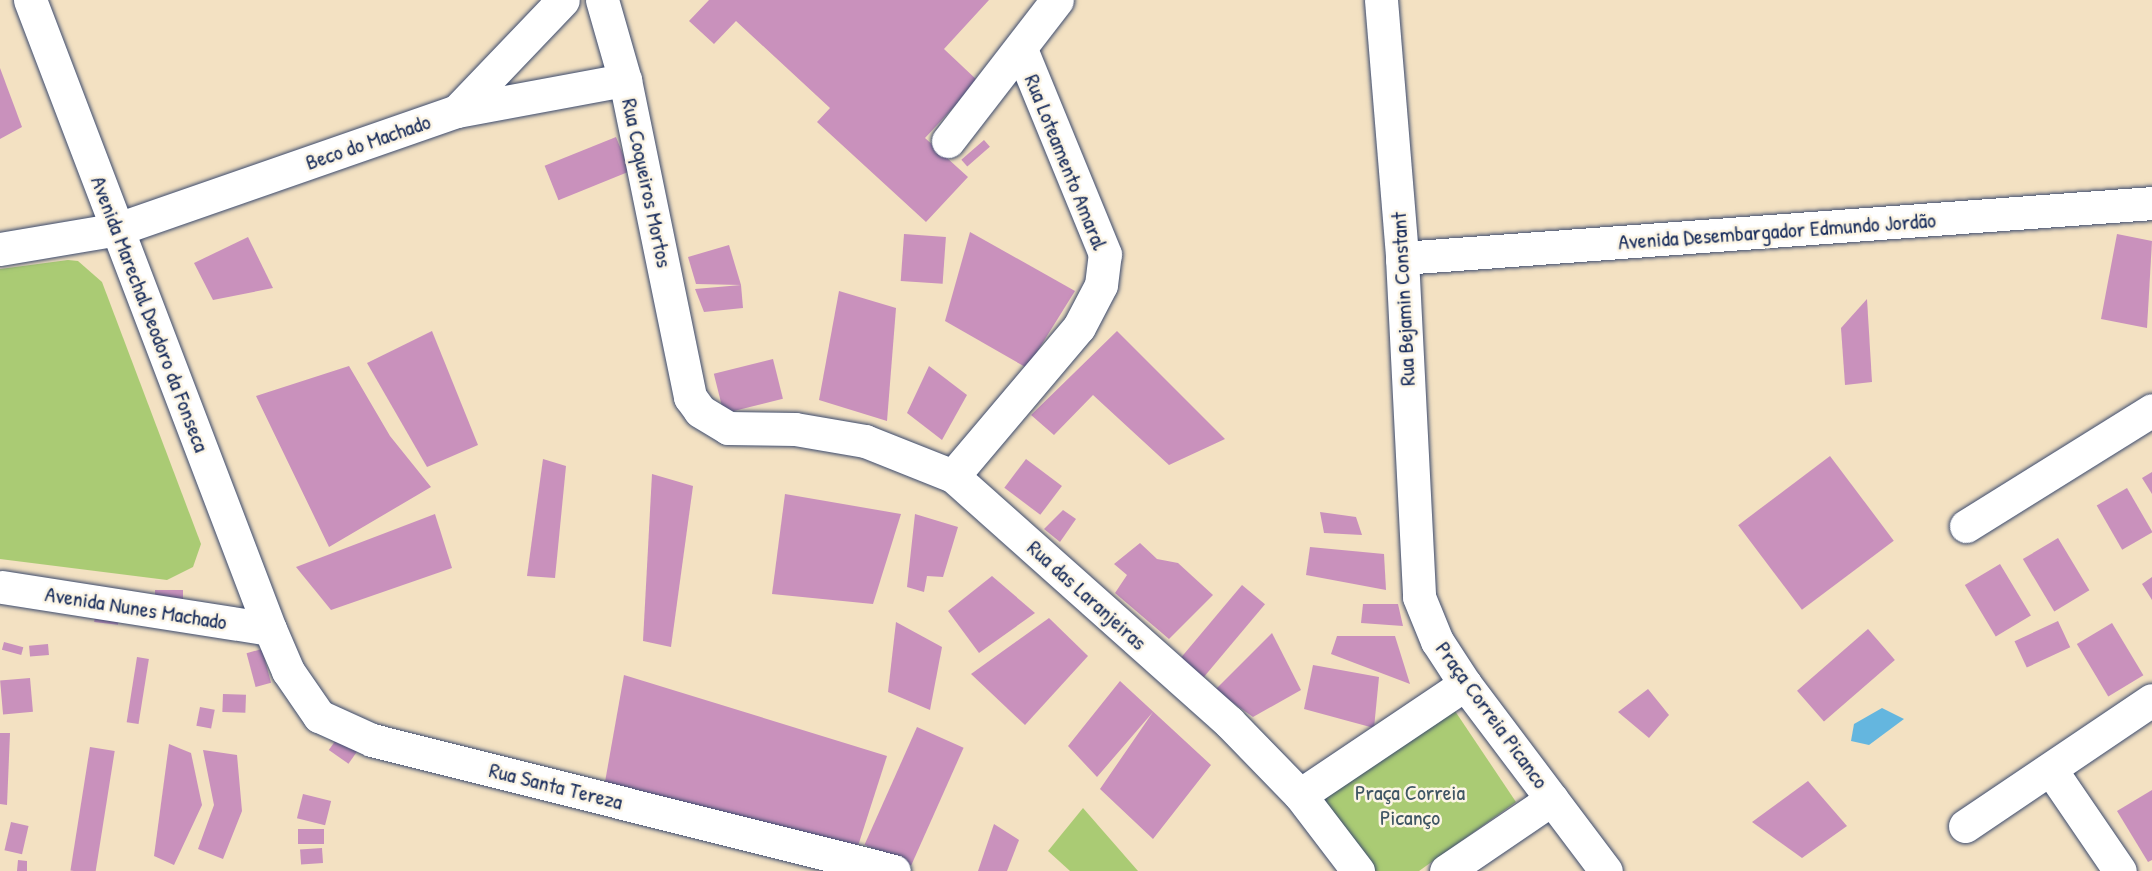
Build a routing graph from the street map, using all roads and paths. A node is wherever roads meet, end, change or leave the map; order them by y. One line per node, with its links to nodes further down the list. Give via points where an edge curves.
1 (30, 0): 11 (street, Avenida Marechal Deodoro da Fonseca)
2 (563, 0): 8 (street)
3 (602, 0): 7 (street, Rua Coqueiros Mortos)
4 (1057, 0): 6 (street)
5 (1381, 0): 13 (street, Rua Bejamin Constant)
6 (1021, 49): 9 (street); 16 (street, Rua Loteamento Amaral, via 1105,254 1101,285 1079,327)
7 (625, 80): 8 (street, Beco do Machado); 14 (street, Rua Coqueiros Mortos)
8 (457, 111): 11 (street, Beco do Machado)
9 (948, 141)
10 (2152, 203): 13 (street, Avenida Desembargador Edmundo Jordão)
11 (118, 229): 12 (street, Beco do Machado); 20 (street, Avenida Marechal Deodoro da Fonseca)
12 (0, 249)
13 (1402, 258): 19 (street, Rua Bejamin Constant)
14 (685, 368): 16 (street, Rua das Laranjeiras, via 690,397 710,421 728,428 795,429 865,441)
15 (2152, 411): 17 (street)
16 (953, 476): 24 (street, Rua das Laranjeiras, via 1229,722)
17 (1966, 526)
18 (2, 587): 20 (street, Avenida Nunes Machado)
19 (1419, 597): 21 (street, Praça Correia Picanco, via 1437,641)
20 (270, 629): 27 (street, Rua Santa Tereza, via 309,705 347,732)
21 (1465, 684): 24 (street); 25 (street, Praça Correia Picanco)
22 (2152, 700): 23 (street)
23 (2051, 770): 26 (street); 31 (street)
24 (1300, 795): 28 (street)
25 (1552, 799): 29 (street); 30 (street, Praça Correia Picanco)
26 (1965, 826)
27 (894, 871)
28 (1358, 871)
29 (1446, 871)
30 (1606, 871)
31 (2120, 871)

